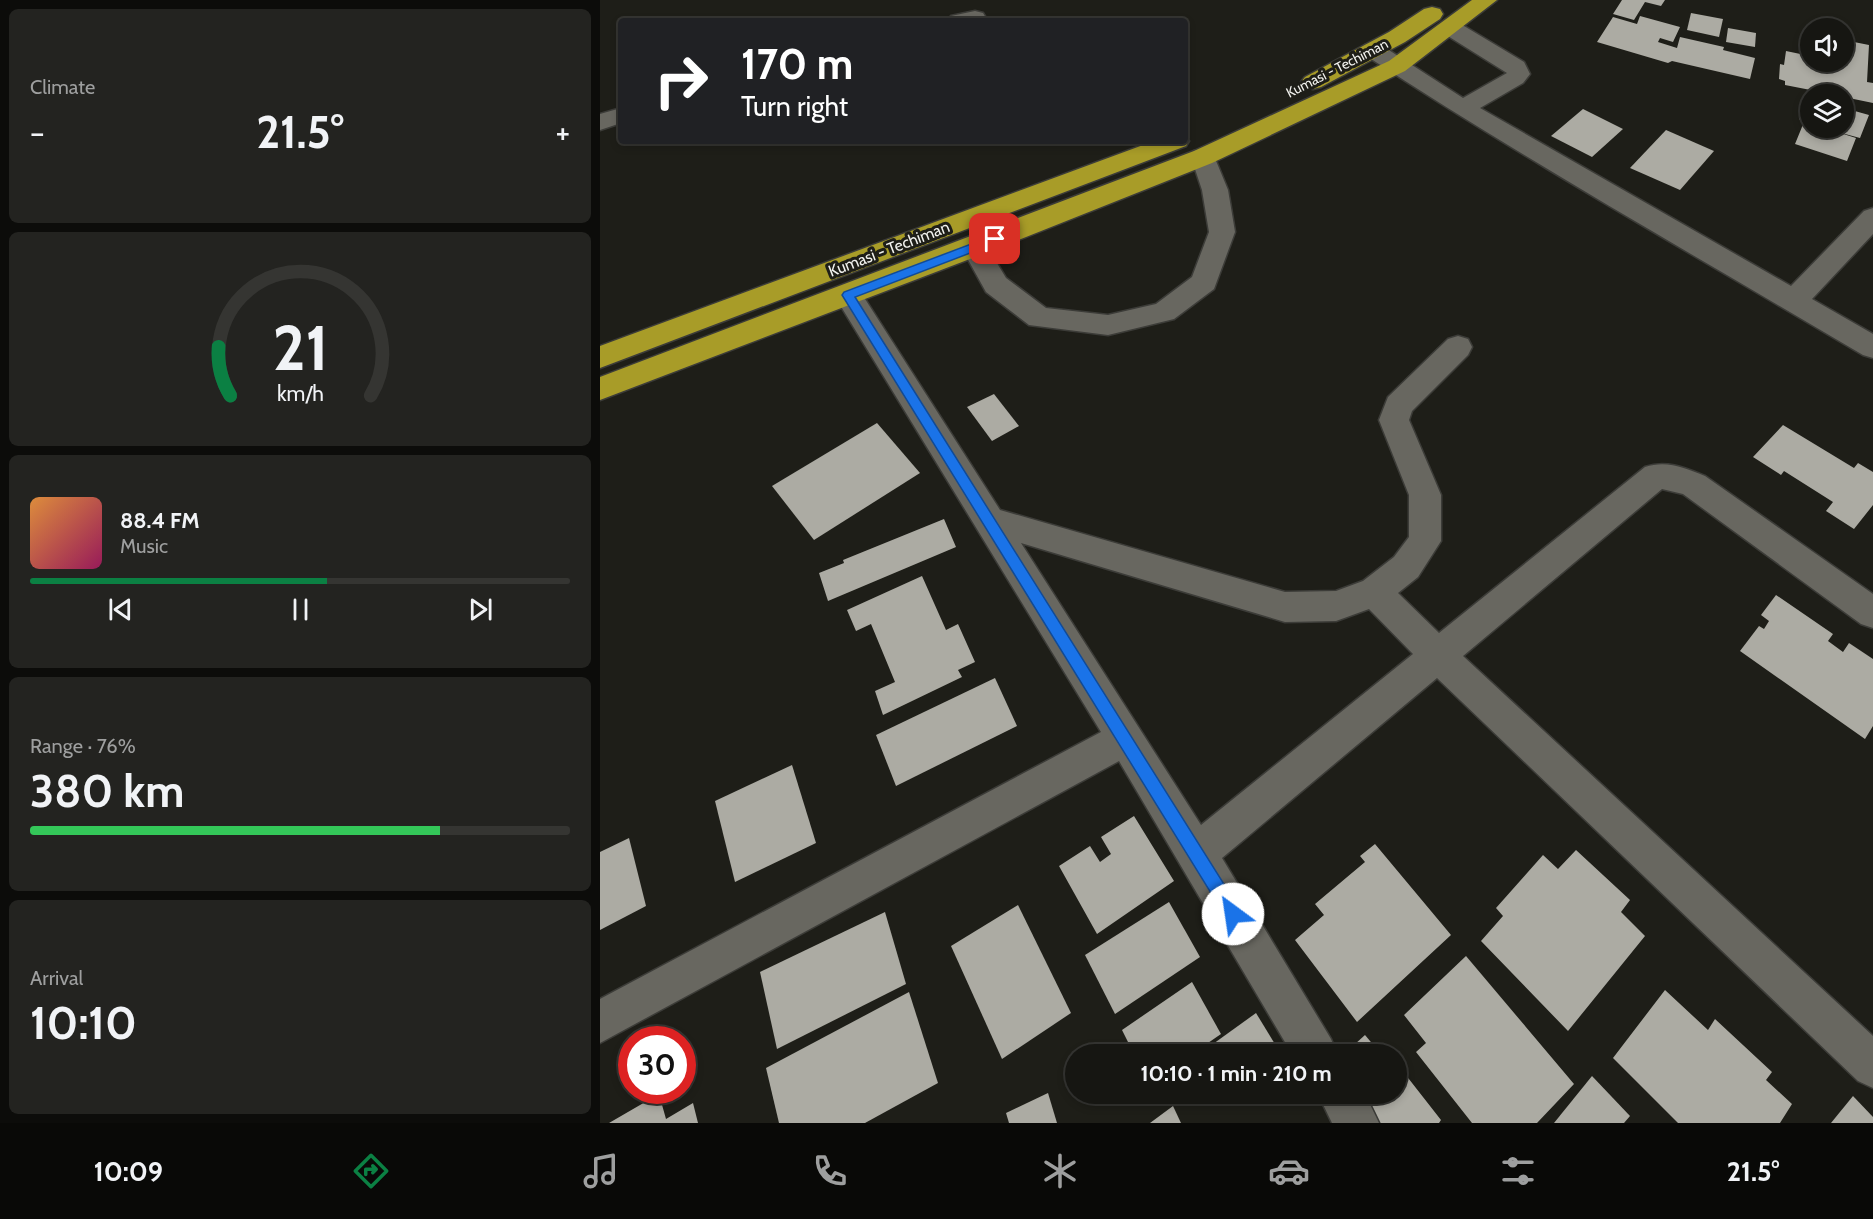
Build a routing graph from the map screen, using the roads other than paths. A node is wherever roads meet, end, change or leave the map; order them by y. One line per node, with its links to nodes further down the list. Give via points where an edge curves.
1 (1450, 0): 4 (highway, Kumasi - Techiman, via 1425,20)
2 (1486, 0): 3 (highway)
3 (1451, 28): 5 (highway); 6 (street, via 1516,67 1519,74)
4 (1373, 50): 5 (street); 8 (highway, Kumasi - Techiman)
5 (1397, 66): 6 (street); 10 (highway)
6 (1463, 108): 16 (street)
7 (618, 116): 9 (street)
8 (1236, 118)
9 (600, 122)
10 (1190, 143): 14 (street, via 1215,190 1222,232 1204,282 1164,312 1108,325 1039,318 996,285)
11 (1187, 144): 19 (highway, Kumasi - Techiman)
12 (1188, 144): 14 (highway)
13 (1871, 223): 16 (street)
14 (974, 247): 15 (highway)
15 (848, 295): 20 (highway); 21 (street)
16 (1793, 301): 18 (street)
17 (1458, 347): 22 (street, via 1399,405 1394,420 1425,495 1425,541 1406,567)
18 (1873, 347)
19 (600, 357)
20 (600, 389)
21 (989, 520): 22 (street, via 1285,608 1336,606); 25 (street)
22 (1375, 592): 24 (street)
23 (1873, 613): 24 (street, via 1694,486 1673,477 1656,476)
24 (1438, 656): 26 (street); 29 (street)
25 (1125, 738): 26 (street); 27 (street)
26 (1197, 853): 28 (street)
27 (600, 1022)
28 (1310, 1044)
29 (1873, 1066)
30 (1346, 1104): 31 (street)
31 (1357, 1123)

